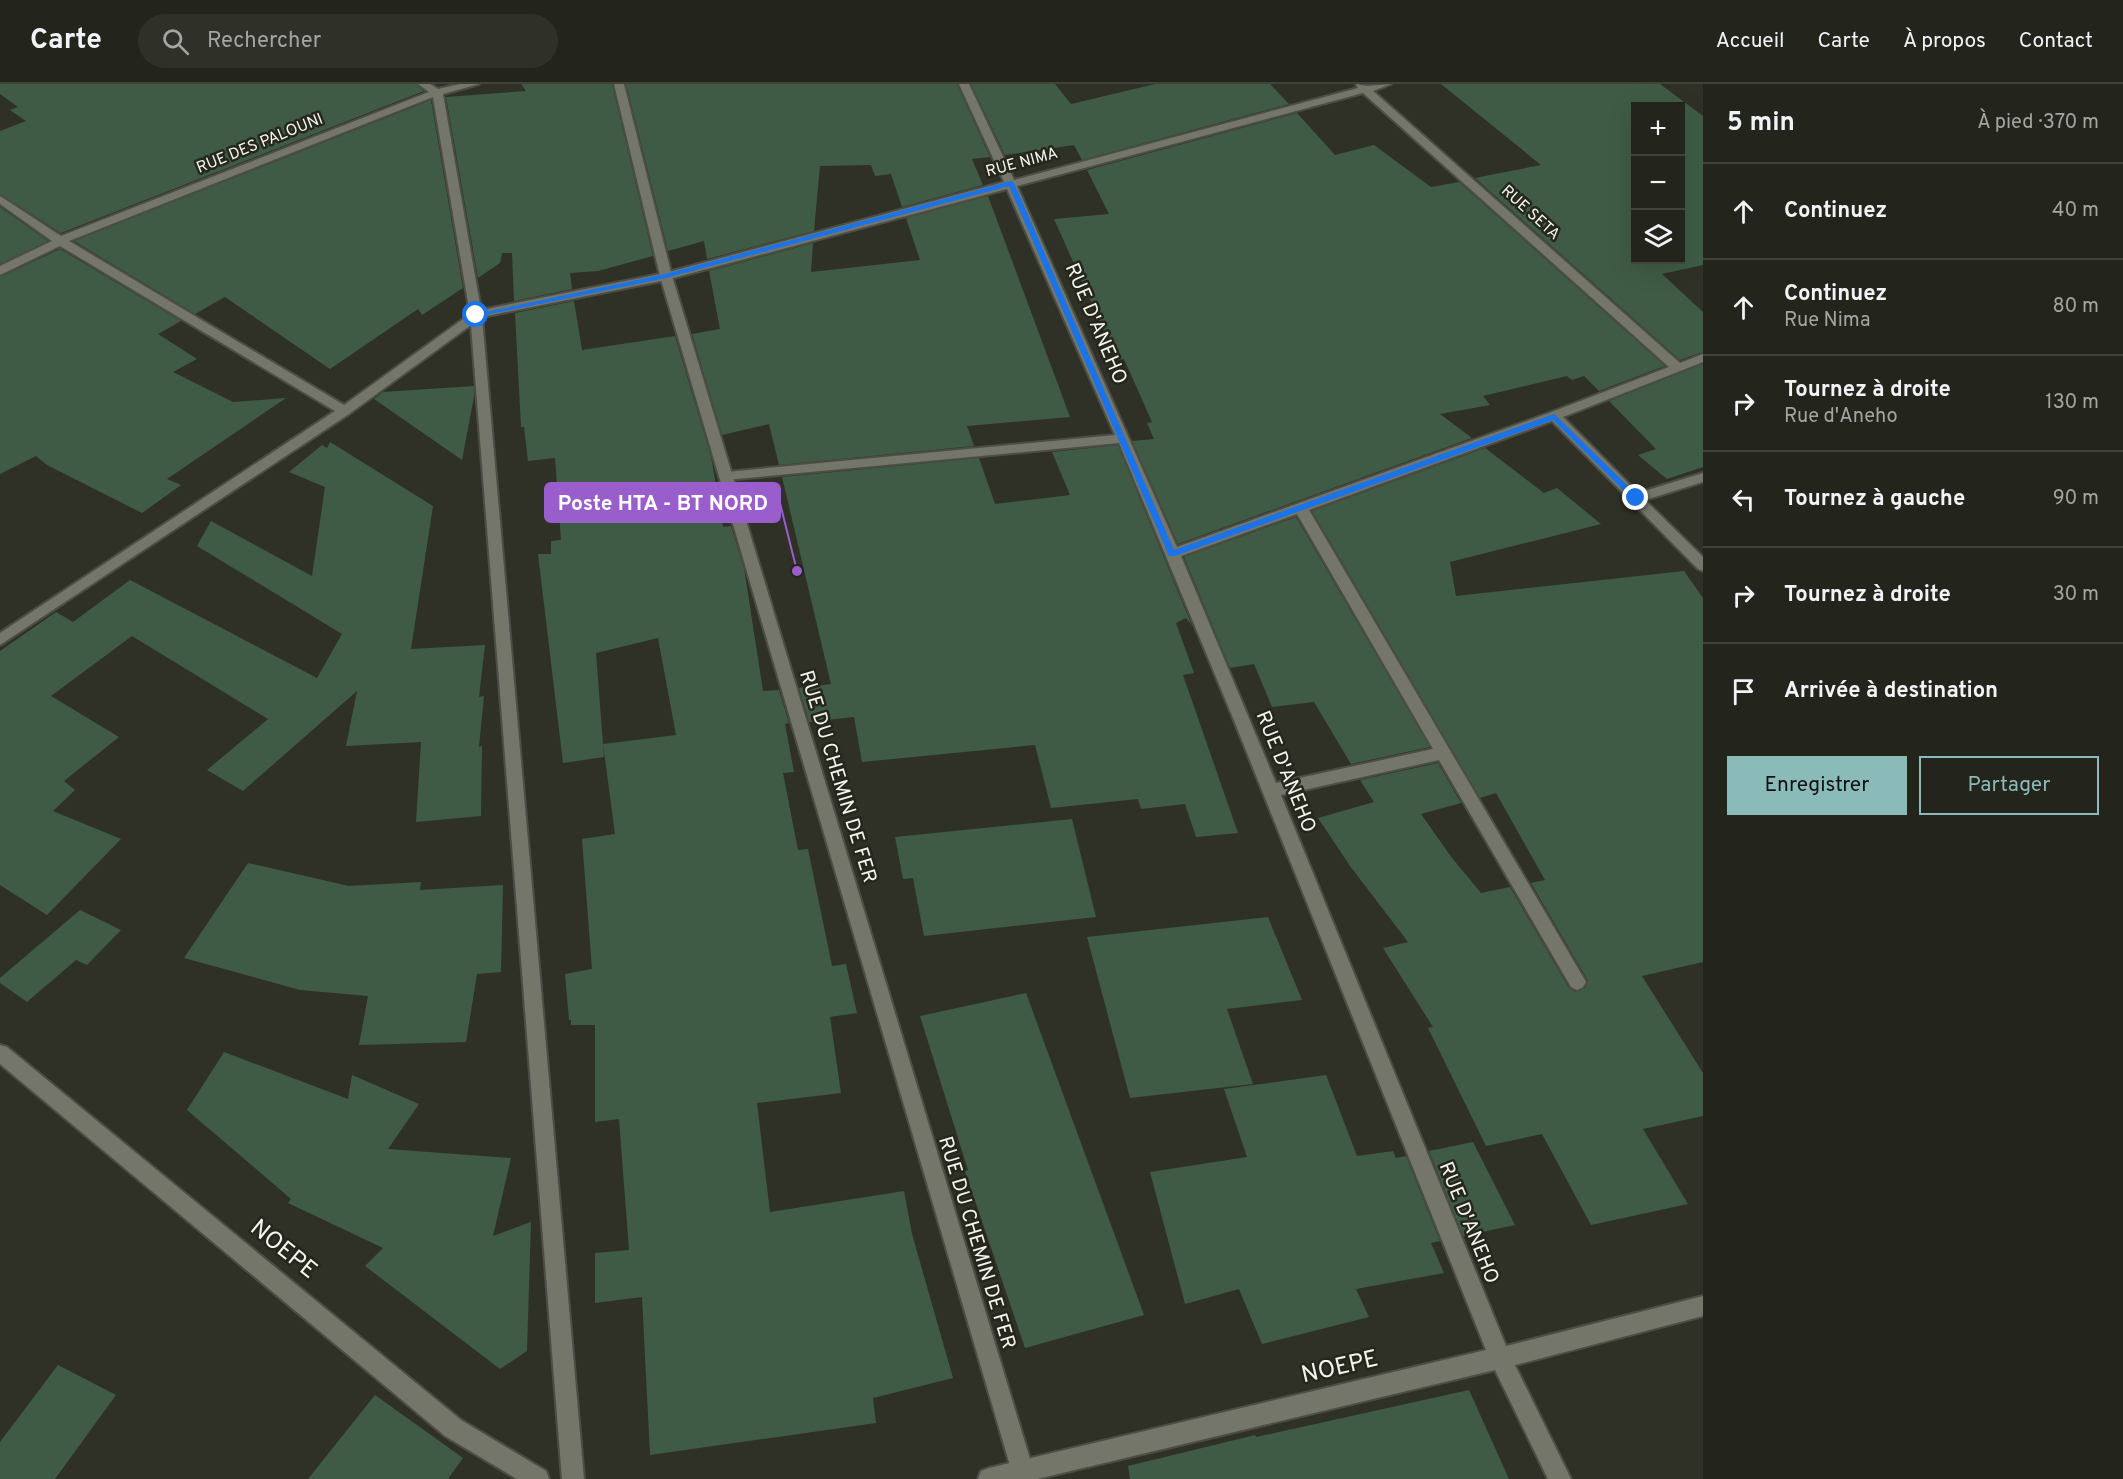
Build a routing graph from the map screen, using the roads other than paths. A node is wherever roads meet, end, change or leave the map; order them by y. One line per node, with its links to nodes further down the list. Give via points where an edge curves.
1 (474, 84): 6 (street, RUE DES PALOUNI)
2 (619, 84): 11 (street, RUE DU CHEMIN DE FER)
3 (964, 84): 7 (street, RUE D'ANEHO)
4 (1386, 84): 5 (street, RUE NIMA)
5 (1363, 87): 7 (street, RUE NIMA); 14 (street, RUE SETA)
6 (430, 88): 9 (street, RUE DES PALOUNI); 12 (street)
7 (1011, 183): 11 (street, RUE NIMA); 17 (street, RUE D'ANEHO)
8 (0, 200): 9 (street)
9 (60, 241): 10 (street, RUE DES PALOUNI); 15 (street)
10 (0, 271)
11 (666, 276): 12 (street, RUE NIMA); 18 (street, RUE DU CHEMIN DE FER)
12 (476, 315): 15 (street); 33 (street)
13 (1703, 358): 14 (street)
14 (1678, 368): 16 (street)
15 (344, 411): 24 (street)
16 (1554, 416): 20 (street); 21 (street)
17 (1122, 439): 18 (street); 22 (street, RUE D'ANEHO)
18 (726, 476): 31 (street, RUE DU CHEMIN DE FER)
19 (1703, 477): 20 (street)
20 (1636, 498): 23 (street)
21 (1302, 508): 22 (street); 25 (street)
22 (1172, 554): 26 (street, RUE D'ANEHO)
23 (1703, 566)
24 (0, 640)
25 (1444, 753): 26 (street); 27 (street)
26 (1270, 791): 30 (street, RUE D'ANEHO)
27 (1577, 982)
28 (0, 1053): 32 (street, NOEPE, via 453,1428)
29 (1703, 1306): 30 (street, NOEPE)
30 (1500, 1358): 31 (street, NOEPE); 35 (street, RUE D'ANEHO)
31 (1024, 1475): 34 (street, NOEPE)
32 (538, 1479)
33 (573, 1479)
34 (989, 1479)
35 (1560, 1479)

